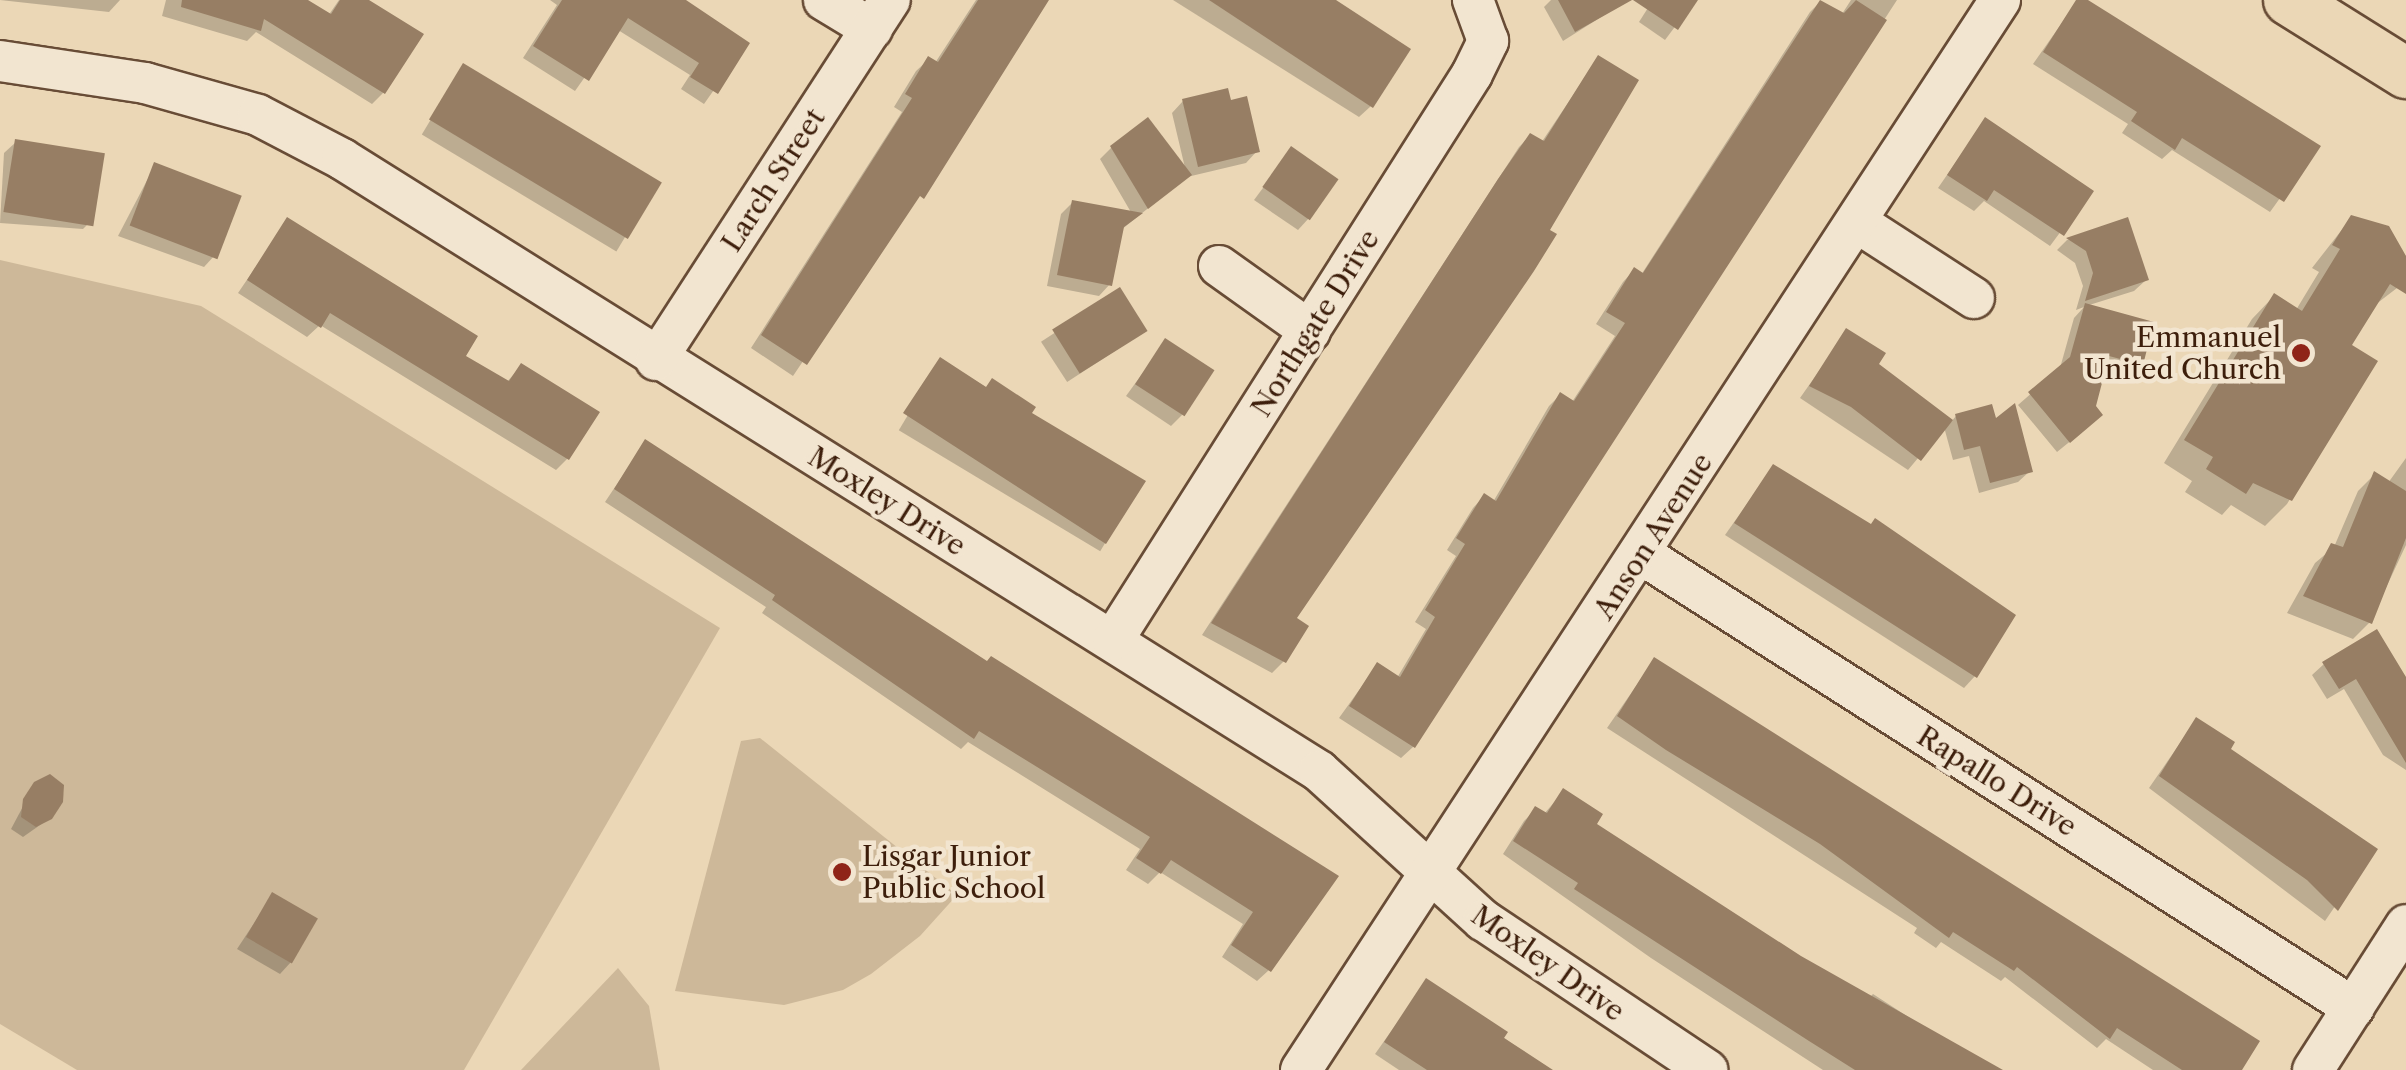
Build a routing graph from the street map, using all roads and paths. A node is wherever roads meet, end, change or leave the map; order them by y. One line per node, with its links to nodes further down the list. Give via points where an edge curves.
1 (824, 0): 5 (street)
2 (1473, 0): 11 (street, Northgate Drive, via 1488,41 1472,74)
3 (2000, 0): 8 (street, Anson Avenue)
4 (2289, 0): 7 (main road)
5 (881, 15): 12 (street, Larch Street)
6 (0, 61): 12 (street, Moxley Drive, via 145,83 258,115 342,159)
7 (2406, 74)
8 (1858, 224): 10 (street); 13 (street, Anson Avenue)
9 (1219, 266): 11 (street)
10 (1974, 298)
11 (1310, 331): 14 (street, Northgate Drive)
12 (656, 360): 14 (street, Moxley Drive)
13 (1641, 554): 15 (street, Anson Avenue); 17 (street, Rapallo Drive)
14 (1113, 640): 15 (street, Moxley Drive, via 1335,782)
15 (1431, 874): 18 (street, Anson Avenue); 19 (street, Moxley Drive, via 1542,965)
16 (2406, 925): 17 (street)
17 (2354, 1008): 20 (street)
18 (1301, 1070)
19 (1707, 1070)
20 (2313, 1070)

